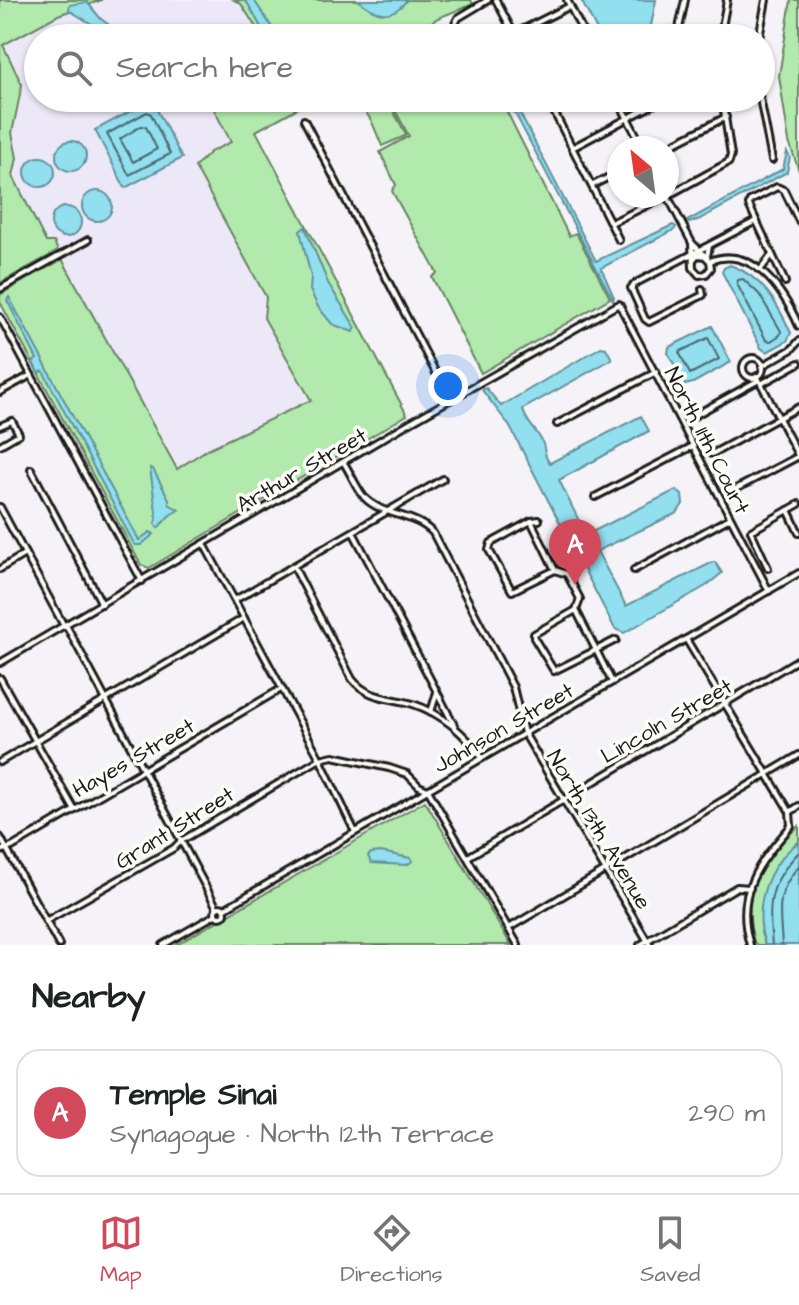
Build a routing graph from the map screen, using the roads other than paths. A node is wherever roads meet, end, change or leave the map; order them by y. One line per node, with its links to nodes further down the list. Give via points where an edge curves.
1 (488, 0): 7 (street)
2 (496, 0): 8 (street)
3 (685, 0): 11 (street)
4 (727, 0): 12 (street)
5 (766, 0): 13 (street)
6 (568, 3): 9 (street); 10 (street)
7 (455, 24)
8 (509, 24)
9 (534, 24)
10 (579, 24)
11 (680, 24)
12 (723, 24)
13 (762, 24)
14 (554, 112): 24 (street)
15 (624, 112): 20 (street)
16 (640, 112): 20 (street)
17 (725, 112): 19 (street)
18 (763, 112): 25 (street)
19 (726, 117): 23 (street); 28 (street, via 729,162)
20 (627, 119): 22 (street); 24 (street)
21 (304, 120): 58 (street)
22 (636, 136)
23 (679, 141)
24 (572, 148): 27 (street)
25 (772, 160)
26 (607, 178): 27 (street)
27 (592, 185): 33 (street)
28 (679, 189)
29 (643, 208): 33 (street)
30 (673, 208): 36 (street)
31 (756, 221): 32 (street, via 750,201 777,187 784,190); 37 (street); 40 (street)
32 (799, 221)
33 (611, 224): 35 (street)
34 (88, 240): 46 (street)
35 (619, 240)
36 (692, 243): 38 (street); 39 (street)
37 (710, 244): 38 (street); 41 (street)
38 (699, 249): 39 (street); 41 (street)
39 (692, 253): 42 (street); 43 (street)
40 (771, 256): 44 (street); 45 (street)
41 (709, 258): 43 (street, via 697,255); 43 (street, via 706,274 696,273); 44 (street, via 728,256)
42 (679, 260): 43 (street); 47 (street, via 631,288 645,319 649,322 703,295)
43 (692, 264)
44 (761, 269): 50 (street)
45 (785, 282)
46 (0, 289)
47 (702, 289)
48 (619, 304): 54 (street, North 11th Court); 58 (street, Arthur Street)
49 (0, 317): 55 (street)
50 (799, 326)
51 (799, 341): 53 (street)
52 (799, 363): 56 (street)
53 (762, 366): 56 (street); 56 (street, via 754,358 744,365 747,375)
54 (656, 372): 62 (street); 65 (street, North 11th Court)
55 (31, 375): 57 (street); 90 (street)
56 (759, 380): 60 (street); 61 (street)
57 (0, 392)
58 (450, 400): 68 (street, Arthur Street)
59 (799, 407): 61 (street)
60 (692, 417)
61 (779, 419): 66 (street); 67 (street)
62 (557, 424)
63 (0, 426): 64 (street, via 12,421 19,434)
64 (0, 445)
65 (693, 446): 72 (street); 77 (street, North 11th Court)
66 (712, 454)
67 (799, 456): 71 (street)
68 (344, 462): 76 (street, North 13th Avenue, via 365,497); 82 (street, Arthur Street)
69 (31, 469): 93 (street)
70 (443, 479): 76 (street)
71 (730, 492)
72 (595, 497)
73 (799, 504): 75 (street)
74 (0, 507): 83 (street)
75 (788, 510): 81 (street); 85 (street, via 751,531)
76 (388, 512): 80 (street); 110 (street, North 13th Avenue, via 433,533 513,687)
77 (730, 518): 88 (street); 91 (street, North 11th Court)
78 (539, 520): 79 (street)
79 (531, 521): 87 (street); 87 (street, via 488,547 512,591)
80 (353, 532): 84 (street); 105 (street)
81 (799, 533)
82 (204, 544): 90 (street, Arthur Street); 92 (street)
83 (25, 554): 86 (street); 96 (street)
84 (294, 567): 92 (street); 108 (street, via 359,688)
85 (768, 568)
86 (0, 569)
87 (555, 570): 94 (street, via 567,574 580,599)
88 (634, 570)
89 (799, 573): 91 (street, Johnson Street)
90 (142, 581): 93 (street, Arthur Street)
91 (769, 591): 97 (street, Johnson Street)
92 (235, 600): 95 (street)
93 (102, 604): 96 (street, Arthur Street)
94 (576, 610): 99 (street); 99 (street, via 534,638 554,671)
95 (244, 618): 104 (street); 106 (street)
96 (65, 625): 101 (street, Arthur Street); 106 (street)
97 (686, 639): 103 (street, Johnson Street); 107 (street)
98 (616, 640): 99 (street)
99 (597, 650): 103 (street)
100 (799, 659): 107 (street, Lincoln Street)
101 (0, 663)
102 (0, 678): 111 (street)
103 (612, 682): 110 (street, Johnson Street)
104 (281, 689): 114 (street); 116 (street, Hayes Street)
105 (437, 692): 108 (street); 109 (street)
106 (106, 699): 111 (street); 116 (street)
107 (725, 704): 117 (street); 119 (street, Lincoln Street)
108 (431, 712): 109 (street)
109 (456, 729): 113 (street)
110 (524, 733): 113 (street, Johnson Street); 119 (street, North 13th Avenue)
111 (36, 741): 115 (street); 121 (street)
112 (799, 755): 117 (street)
113 (482, 758): 118 (street, Johnson Street)
114 (320, 759): 118 (street, via 333,756 389,768); 123 (street); 125 (street, Grant Street)
115 (0, 762)
116 (143, 769): 121 (street, Hayes Street); 125 (street)
117 (767, 774): 122 (street); 128 (street)
118 (428, 790): 123 (street, Johnson Street); 127 (street)
119 (563, 799): 127 (street, Lincoln Street); 128 (street, North 13th Avenue)
120 (799, 806): 122 (street)
121 (74, 809): 126 (street, Hayes Street)
122 (790, 812): 129 (street, via 791,826 760,863)
123 (355, 832): 131 (street, Johnson Street)
124 (0, 837): 126 (street)
125 (181, 841): 130 (street); 133 (street, Grant Street)
126 (3, 849): 133 (street)
127 (467, 857): 134 (street)
128 (606, 870): 134 (street); 135 (street, North 13th Avenue)
129 (750, 888): 135 (street, via 737,887); 140 (street, via 745,922)
130 (217, 908): 131 (street); 132 (street)
131 (224, 909): 132 (street, Johnson Street, via 223,917)
132 (215, 915): 137 (street)
133 (46, 921): 136 (street)
134 (508, 928): 138 (street)
135 (649, 943): 139 (street)
136 (59, 945)
137 (163, 945)
138 (518, 945)
139 (640, 945)
140 (750, 945)

